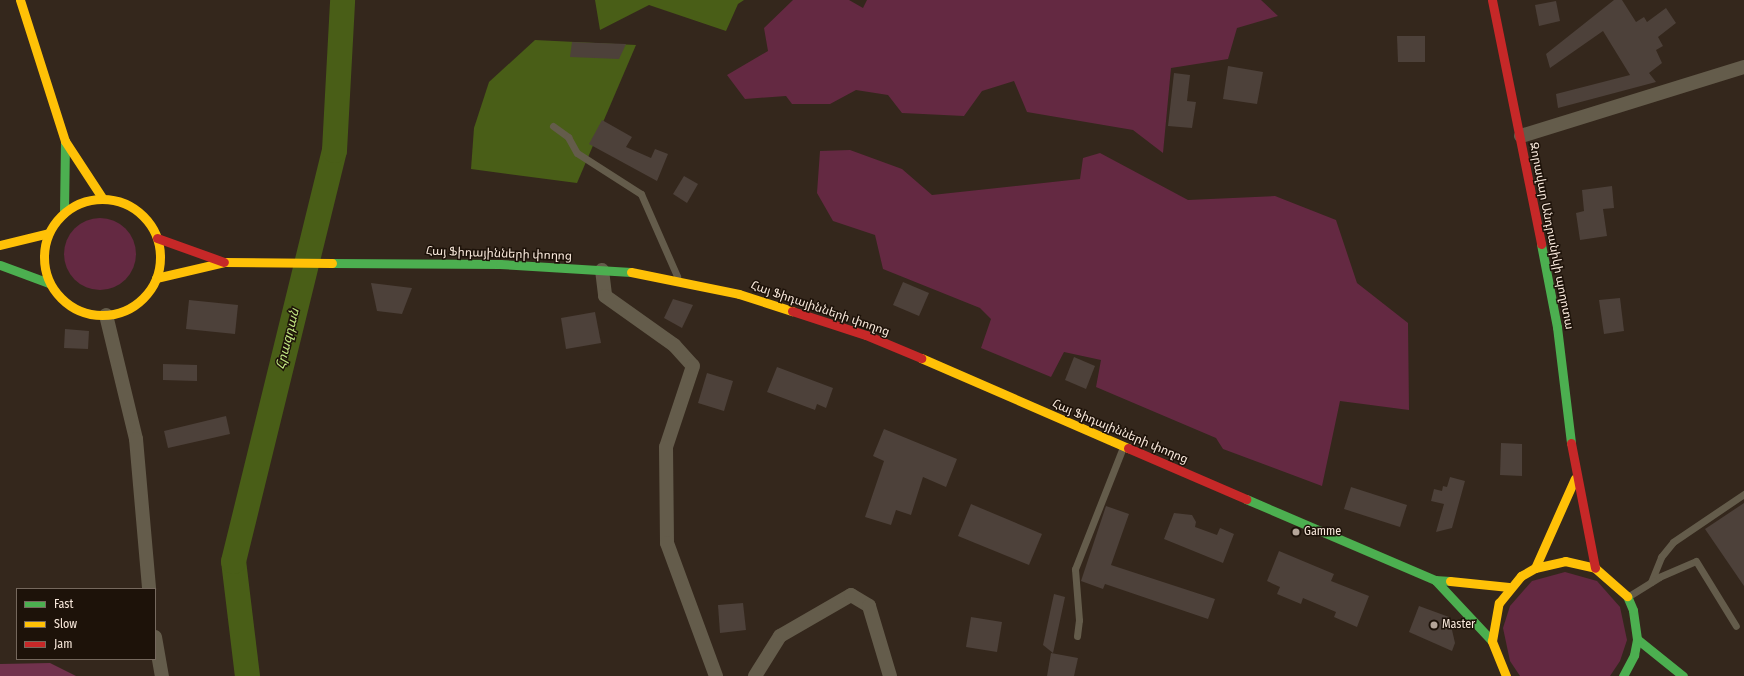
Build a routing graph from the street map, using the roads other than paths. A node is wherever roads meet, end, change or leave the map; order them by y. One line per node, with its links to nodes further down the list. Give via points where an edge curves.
1 (20, 0): 6 (main road)
2 (1492, 0): 5 (main road, Զորավար Անդրանիկի պողոտա)
3 (1744, 67): 5 (street)
4 (554, 126): 16 (lane, via 568,137 577,153 640,194)
5 (1521, 136): 20 (main road, Զորավար Անդրանիկի պողոտա, via 1557,327)
6 (65, 141): 7 (main road); 8 (main road)
7 (103, 199): 8 (main road, via 89,200); 10 (main road, via 136,210)
8 (64, 213): 9 (main road)
9 (49, 233): 11 (main road); 17 (main road, via 44,255)
10 (157, 238): 12 (main road, Հայ Ֆիդայինների փողոց); 15 (main road, via 160,258)
11 (0, 245)
12 (224, 262): 14 (main road, Հայ Ֆիդայինների փողոց, via 500,264); 15 (main road, Հայ Ֆիդայինների փողոց)
13 (0, 265): 17 (main road)
14 (602, 270): 16 (main road, Հայ Ֆիդայինների փողոց); 35 (street, via 605,296 674,344 693,366 666,447 667,543)
15 (156, 278): 18 (main road, via 142,300 131,308)
16 (678, 280): 19 (main road, Հայ Ֆիդայինների փողոց, via 739,294 866,335)
17 (49, 283): 18 (main road, via 73,308)
18 (106, 315): 27 (street, via 136,439)
19 (1123, 447): 24 (main road, Հայ Ֆիդայինների փողոց); 30 (lane, via 1075,569 1079,620)
20 (1575, 478): 22 (main road); 23 (main road, Զորավար Անդրանիկի պողոտա)
21 (1744, 494): 25 (lane, via 1673,542 1662,557)
22 (1535, 568): 23 (main road, via 1565,561); 26 (main road)
23 (1595, 568): 28 (main road, via 1618,585)
24 (1435, 580): 26 (main road, Հայ Ֆիդայինների փողոց); 32 (main road, Հայ Ֆիդայինների փողոց)
25 (1651, 582): 28 (lane); 29 (lane, via 1696,561)
26 (1509, 587): 32 (main road, via 1499,603)
27 (149, 588)
28 (1627, 597): 31 (main road, via 1633,610)
29 (1736, 626)
30 (1077, 636)
31 (1637, 638): 39 (main road, via 1634,655); 40 (main road)
32 (1492, 640): 38 (main road)
33 (156, 643): 34 (street)
34 (162, 676)
35 (716, 676)
36 (755, 676): 37 (street, via 780,636 851,595 869,606)
37 (890, 676)
38 (1506, 676)
39 (1622, 676)
40 (1683, 676)

